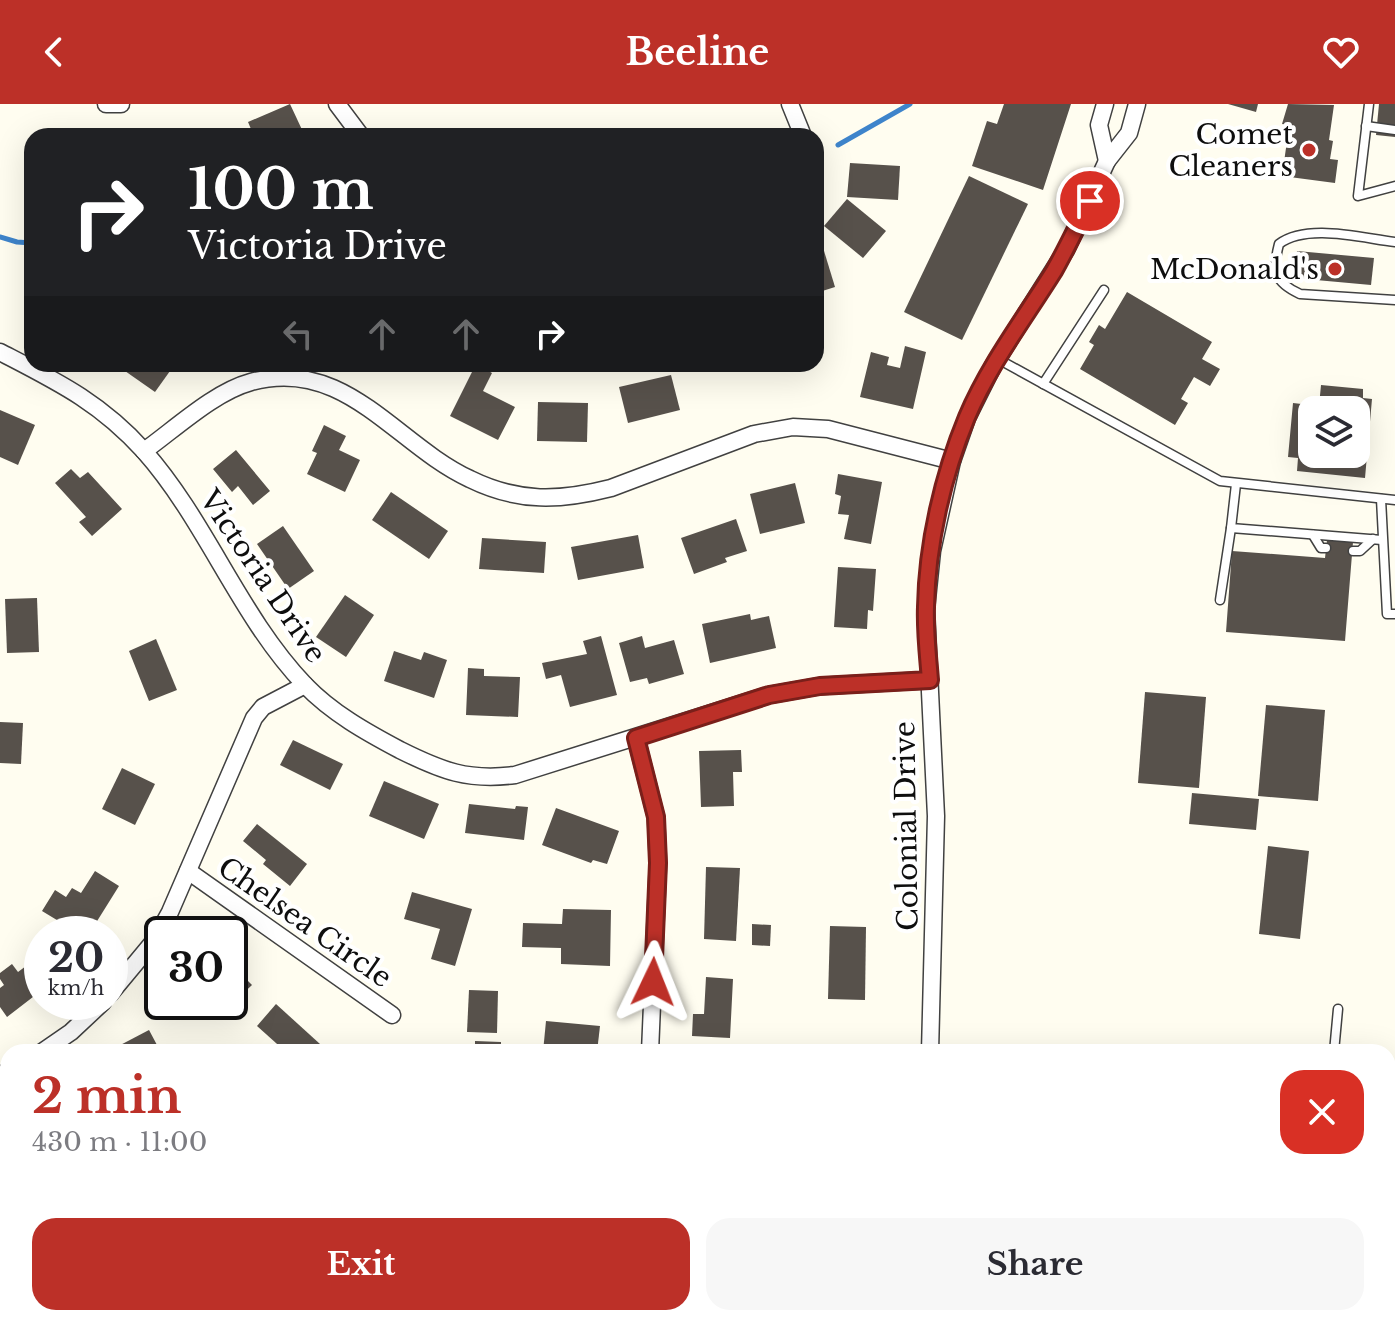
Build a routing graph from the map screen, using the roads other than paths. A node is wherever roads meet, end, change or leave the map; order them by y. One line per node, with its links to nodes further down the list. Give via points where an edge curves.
1 (106, 104): 2 (street)
2 (121, 104)
3 (337, 104): 9 (street)
4 (790, 104): 10 (street)
5 (1105, 104): 12 (street, via 1099,125)
6 (1137, 104): 12 (street, Colonial Drive, via 1129,133)
7 (1369, 104): 8 (lane)
8 (1366, 126): 11 (lane); 13 (lane, via 1358,196)
9 (355, 128)
10 (800, 128)
11 (1395, 130)
12 (1107, 161): 18 (street, Colonial Drive, via 1066,250)
13 (1395, 186)
14 (1395, 242): 16 (lane, via 1311,232 1291,235 1279,244 1275,260 1277,278 1300,294)
15 (1104, 290): 21 (lane)
16 (1395, 300)
17 (0, 352): 19 (street, Victoria Drive)
18 (998, 359): 21 (lane); 23 (street, Colonial Drive, via 967,418)
19 (24, 365)
20 (37, 372): 22 (street, Victoria Drive, via 94,403)
21 (1043, 384): 24 (lane, via 1220,481)
22 (144, 451): 23 (street, via 232,389 289,378 341,390 468,479 518,496 567,499 590,494 754,434 793,427 828,429); 35 (street, Victoria Drive)
23 (952, 461): 34 (street, Colonial Drive, via 927,582)
24 (1236, 484): 25 (lane); 27 (lane)
25 (1381, 499): 26 (lane); 29 (lane)
26 (1395, 500)
27 (1231, 528): 28 (lane); 32 (lane)
28 (1313, 535): 29 (lane); 30 (lane)
29 (1378, 540): 31 (lane); 33 (lane, via 1387,614)
30 (1326, 548)
31 (1353, 551)
32 (1220, 600)
33 (1395, 614)
34 (930, 680): 36 (street, Victoria Drive, via 782,692); 44 (street, Colonial Drive, via 936,852)
35 (305, 685): 36 (street, Victoria Drive, via 370,734 467,777 515,775); 37 (street, via 263,707 254,718)
36 (636, 738): 43 (street, via 656,817)
37 (188, 871): 38 (street, via 154,941); 40 (street, Chelsea Circle)
38 (128, 972)
39 (1338, 1009): 45 (lane)
40 (392, 1015)
41 (84, 1020): 42 (street)
42 (56, 1044)
43 (650, 1044)
44 (930, 1044)
45 (1335, 1044)

